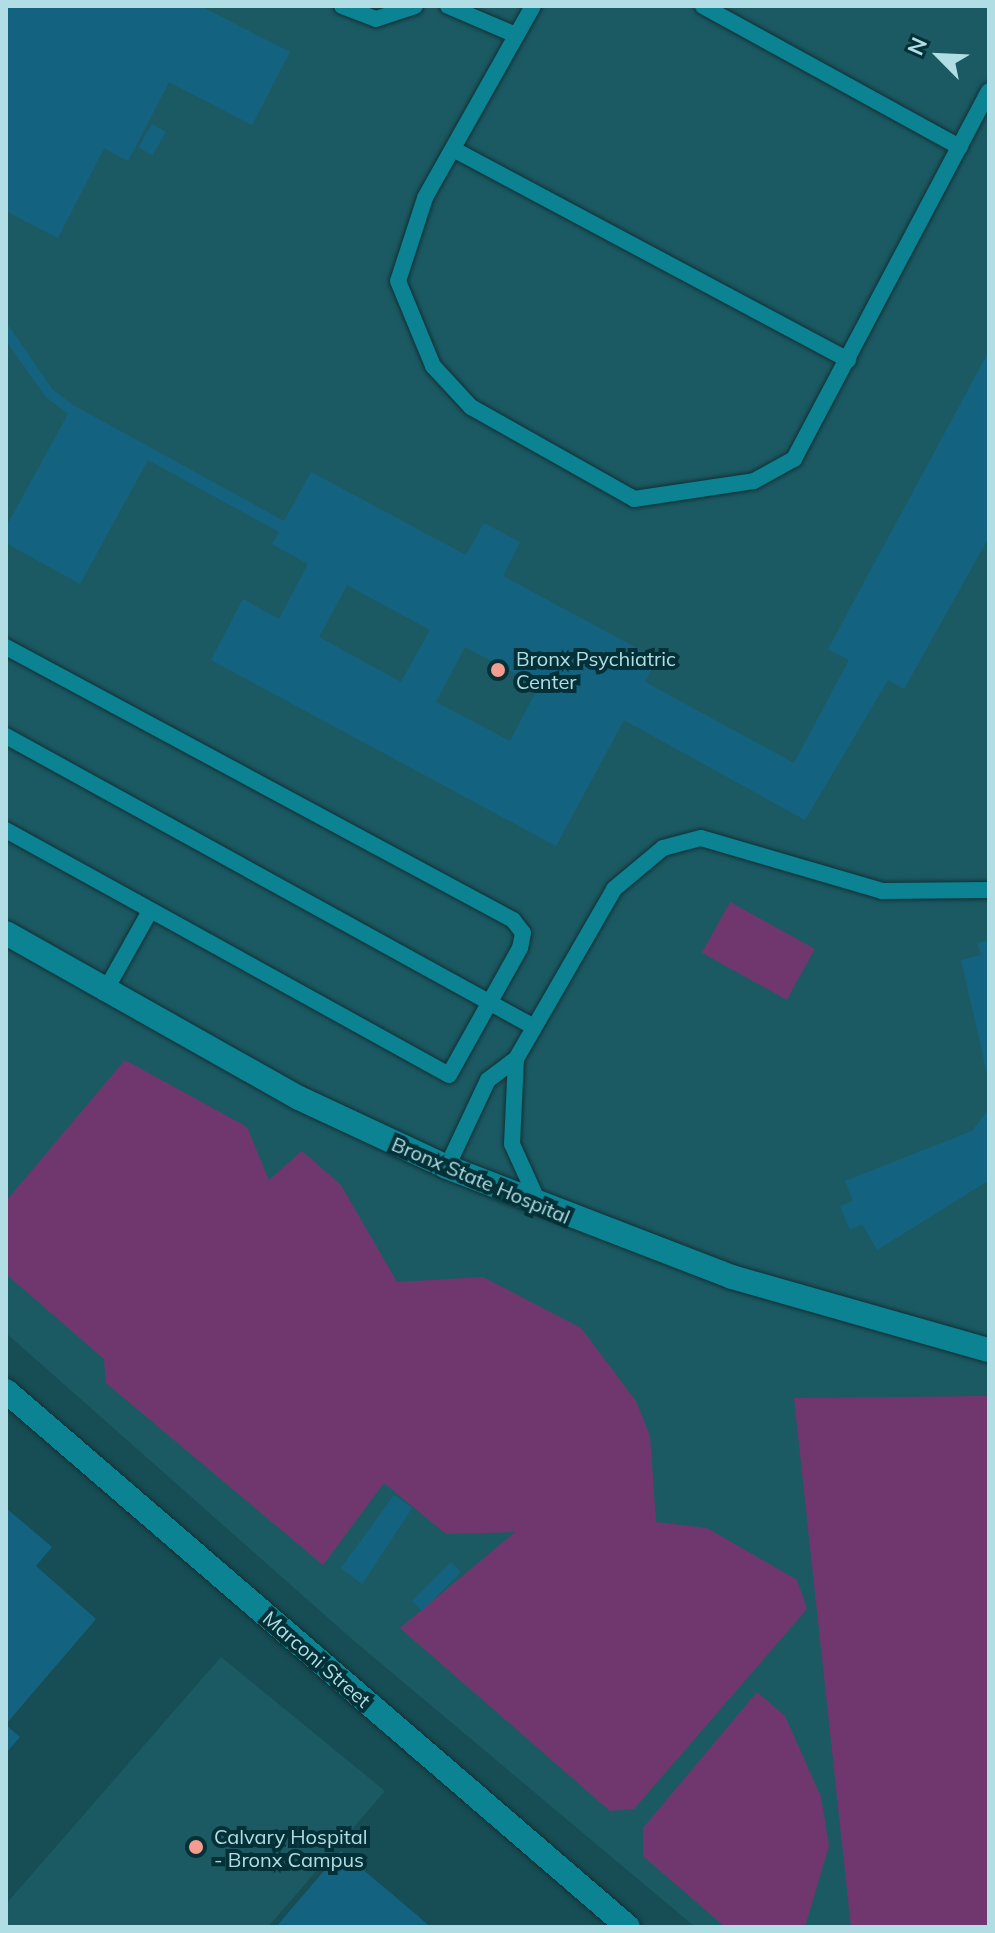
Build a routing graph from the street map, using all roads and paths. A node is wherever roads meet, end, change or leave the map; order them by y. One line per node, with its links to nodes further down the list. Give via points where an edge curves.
1 (342, 6): 2 (lane, via 376,19)
2 (415, 6)
3 (448, 6): 6 (lane)
4 (533, 6): 6 (lane)
5 (703, 6): 8 (lane)
6 (516, 35): 9 (lane)
7 (989, 91): 8 (lane)
8 (960, 147): 10 (lane)
9 (453, 149): 10 (lane); 10 (lane, via 425,198 398,281 433,366 471,407 575,471 634,499 754,481 794,459)
10 (848, 360)
11 (6, 647): 18 (lane, via 513,920 523,933 520,948)
12 (6, 736): 18 (lane)
13 (6, 830): 15 (lane)
14 (989, 890): 19 (lane, via 882,891 701,838 663,848 614,889)
15 (150, 911): 17 (lane); 18 (lane, via 449,1075)
16 (6, 933): 17 (street, Bronx State Hospital)
17 (104, 993): 21 (street, Bronx State Hospital, via 299,1098)
18 (494, 1005): 19 (lane)
19 (534, 1027): 20 (lane)
20 (516, 1059): 21 (lane, via 488,1080); 22 (lane, via 512,1144)
21 (447, 1167): 22 (street, Bronx State Hospital)
22 (540, 1206): 23 (street, Bronx State Hospital, via 732,1277)
23 (989, 1350)
24 (6, 1391): 25 (street, Marconi Street)
25 (628, 1927)

